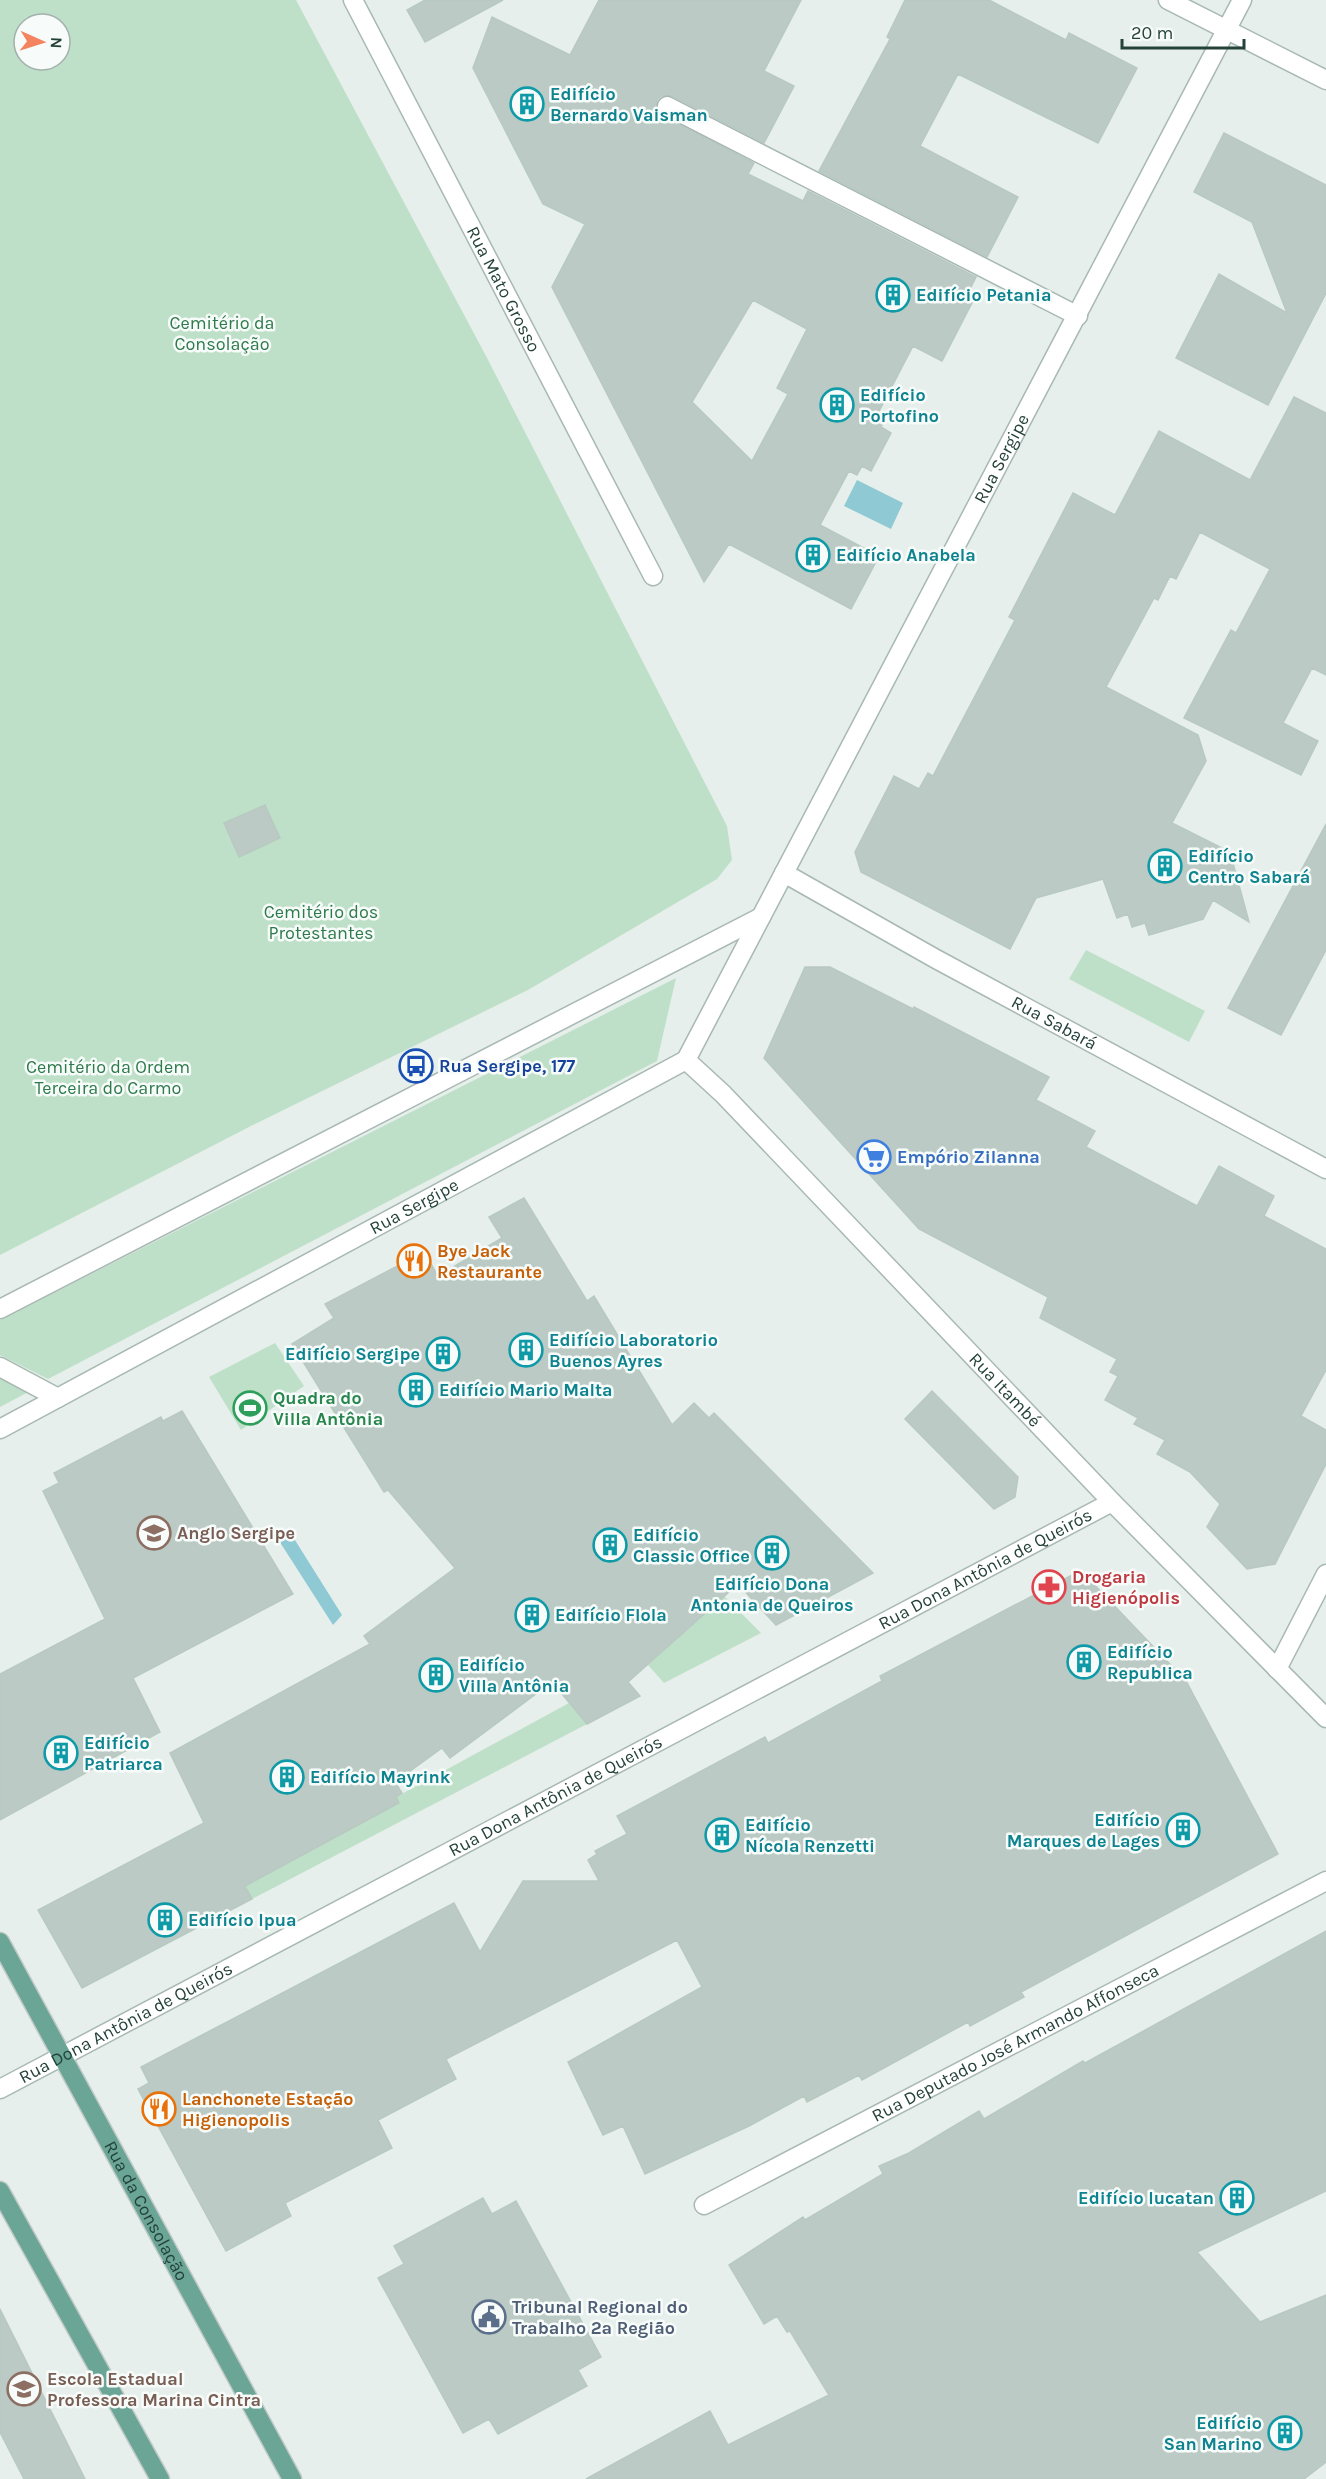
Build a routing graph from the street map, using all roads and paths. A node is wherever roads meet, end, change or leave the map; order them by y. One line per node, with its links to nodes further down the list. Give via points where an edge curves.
1 (353, 0): 8 (street, Rua Mato Grosso)
2 (1168, 0): 4 (street)
3 (1242, 0): 4 (street, Rua Sergipe)
4 (1227, 29): 5 (street); 7 (street, Rua Sergipe)
5 (1326, 80)
6 (667, 106): 7 (street)
7 (1078, 316): 9 (street, Rua Sergipe)
8 (653, 576)
9 (784, 873): 10 (street, Rua Sergipe); 12 (street, Rua Sabará)
10 (760, 917): 11 (street, Rua Sergipe); 13 (street)
11 (686, 1060): 15 (street, Rua Sergipe); 17 (street, Rua Itambé, via 723,1094)
12 (1326, 1168)
13 (0, 1310)
14 (0, 1367): 15 (street)
15 (58, 1398): 16 (street, Rua Sergipe)
16 (0, 1429)
17 (1112, 1502): 19 (street, Rua Itambé); 23 (street, Rua Dona Antônia de Queirós)
18 (1326, 1574): 19 (street)
19 (1277, 1668): 20 (street, Rua Itambé)
20 (1326, 1718)
21 (1326, 1881): 26 (street, Rua Deputado José Armando Affonseca)
22 (0, 1942): 23 (main road, Rua da Consolação)
23 (62, 2055): 24 (street, Rua Dona Antônia de Queirós); 28 (main road, Rua da Consolação)
24 (0, 2090)
25 (0, 2191): 27 (main road)
26 (704, 2205)
27 (160, 2479)
28 (292, 2479)

